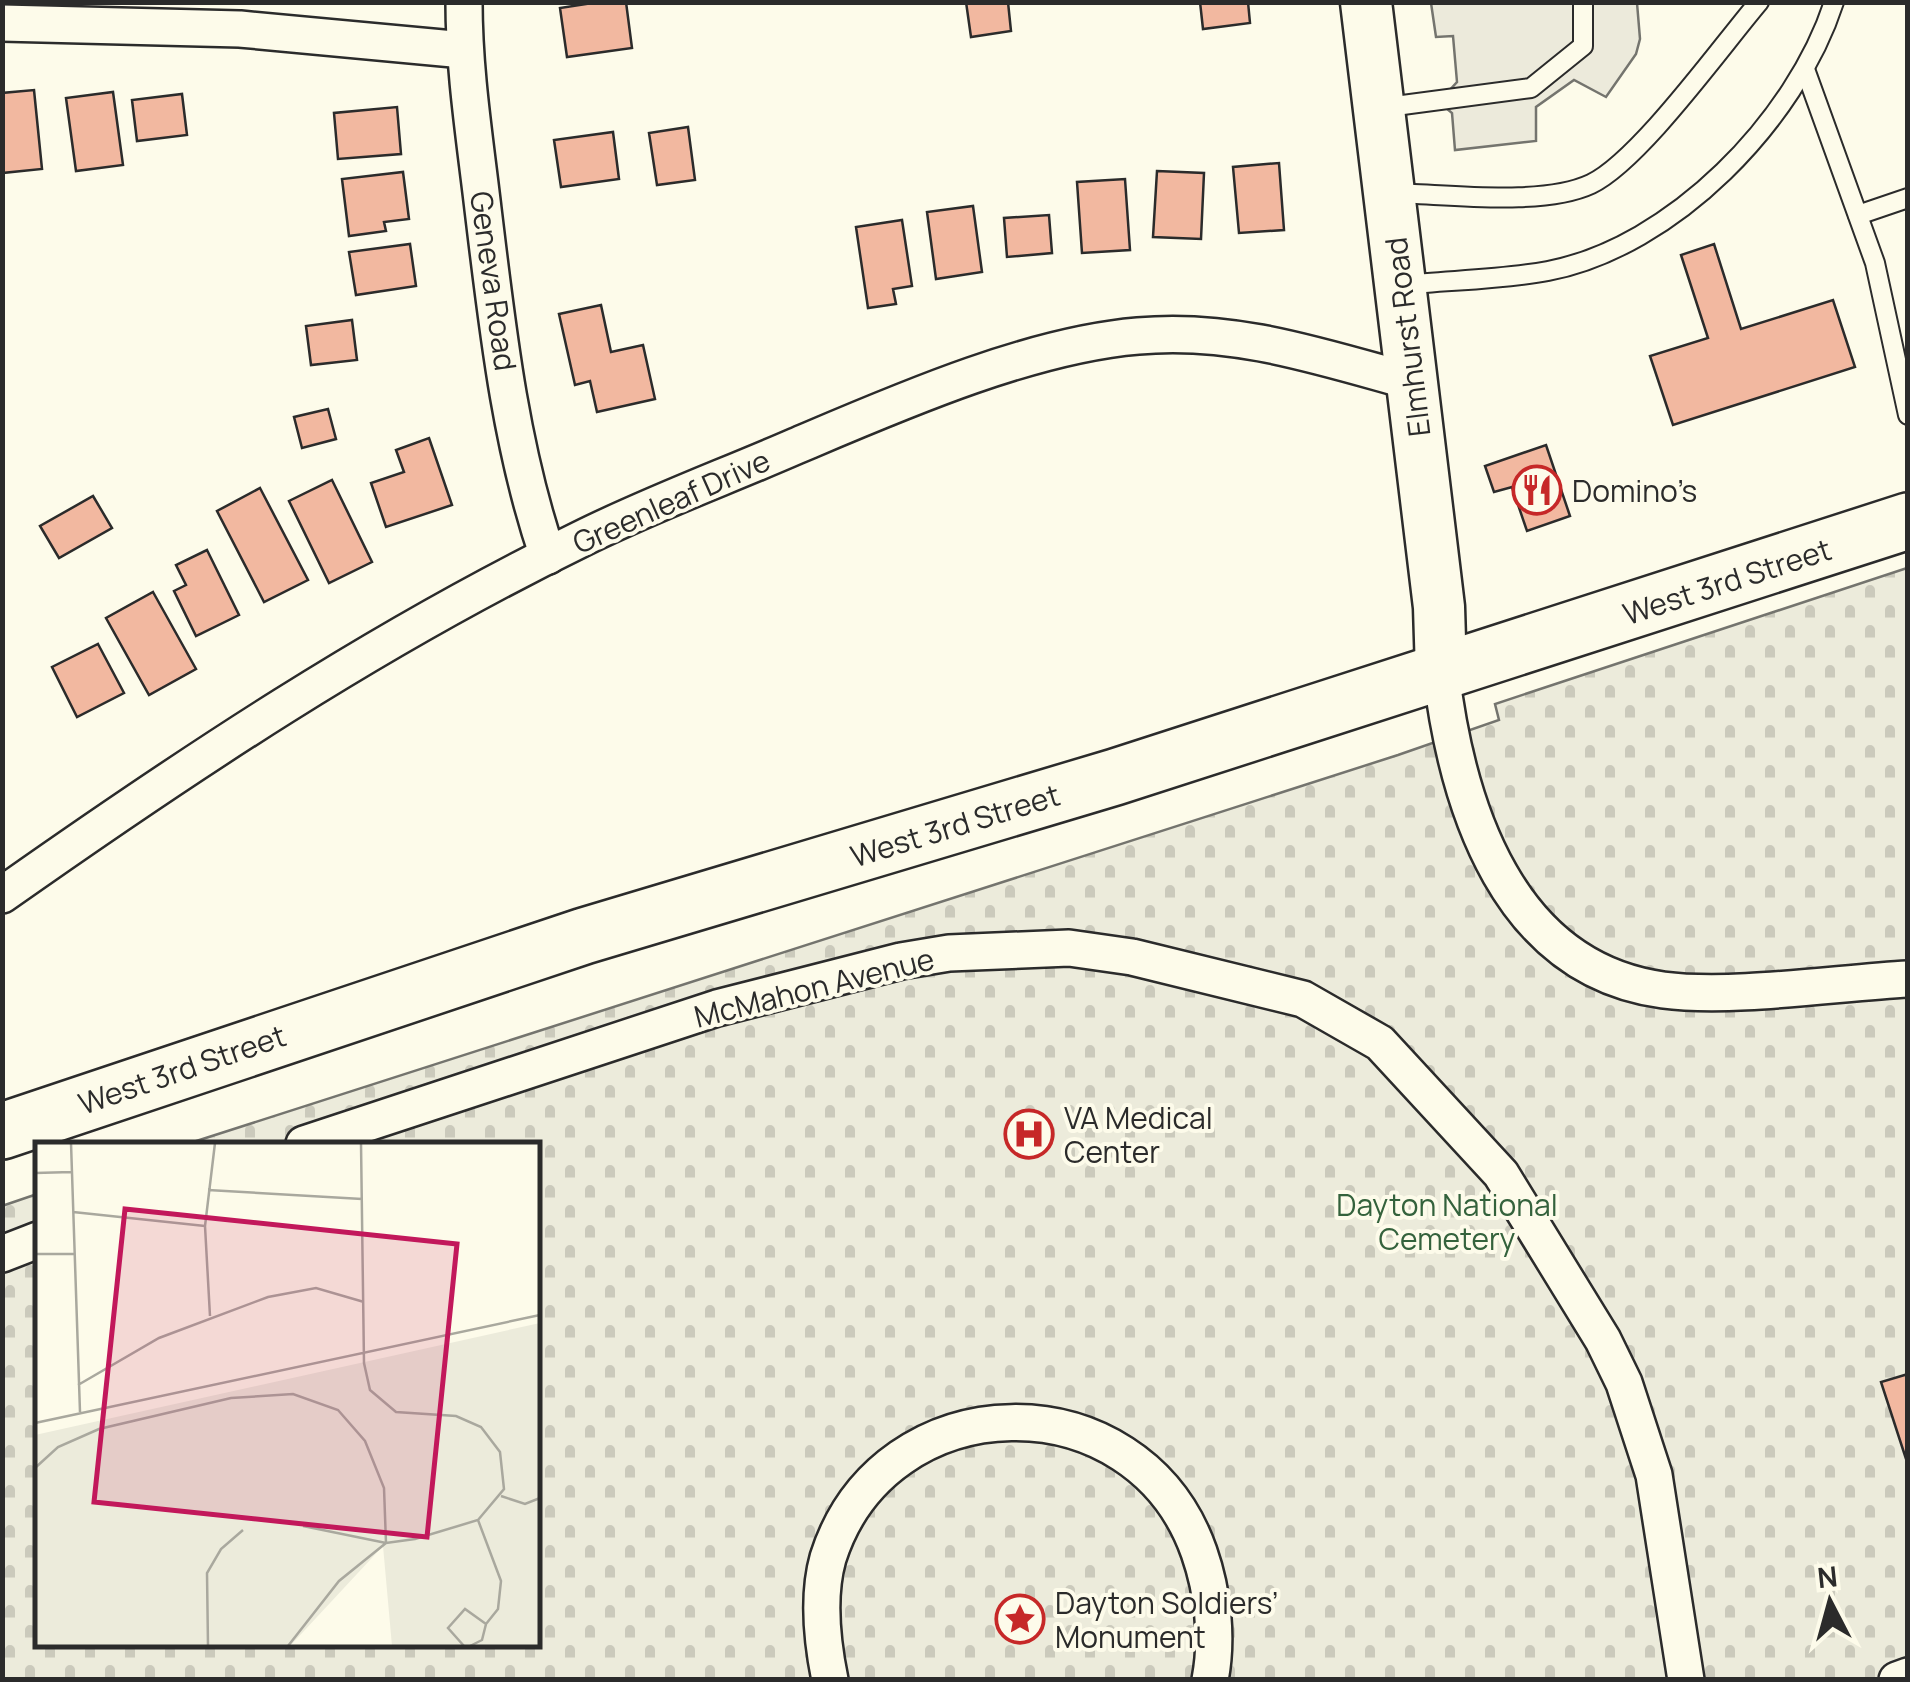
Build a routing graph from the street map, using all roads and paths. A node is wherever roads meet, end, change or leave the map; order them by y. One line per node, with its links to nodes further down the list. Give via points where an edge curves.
1 (464, 2): 7 (street, Geneva Road)
2 (1366, 2): 9 (street, Elmhurst Road)
3 (1583, 2): 9 (lane, via 1583,46 1531,88)
4 (1759, 2): 10 (lane, via 1622,164 1590,184 1549,194)
5 (1834, 2): 8 (lane)
6 (2, 24): 7 (street, via 240,29)
7 (464, 50): 17 (street, Geneva Road, via 494,306 533,514)
8 (1806, 72): 12 (lane); 13 (lane, via 1702,193 1622,244 1550,270)
9 (1379, 108): 10 (street, Elmhurst Road)
10 (1390, 193): 13 (street, Elmhurst Road)
11 (1908, 198): 12 (lane)
12 (1858, 215): 15 (lane)
13 (1401, 286): 14 (street, Elmhurst Road)
14 (1413, 382): 17 (street, Greenleaf Drive, via 1213,335 1096,342 869,415); 18 (street, Elmhurst Road)
15 (1908, 415)
16 (1908, 522): 18 (main road, West 3rd Street)
17 (548, 556): 19 (street, Greenleaf Drive, via 275,708)
18 (1441, 672): 20 (street, via 1448,733 1487,856 1517,904 1557,944 1609,974 1662,990); 21 (main road, West 3rd Street, via 1115,778 584,936)
19 (2, 895)
20 (1908, 979)
21 (2, 1131)
22 (310, 1142): 28 (street, McMahon Avenue, via 717,1008 949,953 1068,948 1303,999 1380,1043 1502,1174 1603,1340 1654,1475)
23 (35, 1241): 24 (street)
24 (2, 1254)
25 (1908, 1676): 29 (street)
26 (830, 1680): 27 (street, via 822,1626 828,1560 862,1493 920,1446 966,1428 1019,1421 1096,1438 1127,1454 1166,1492 1194,1538 1206,1577 1214,1638)
27 (1210, 1680)
28 (1686, 1680)
29 (1897, 1680)

